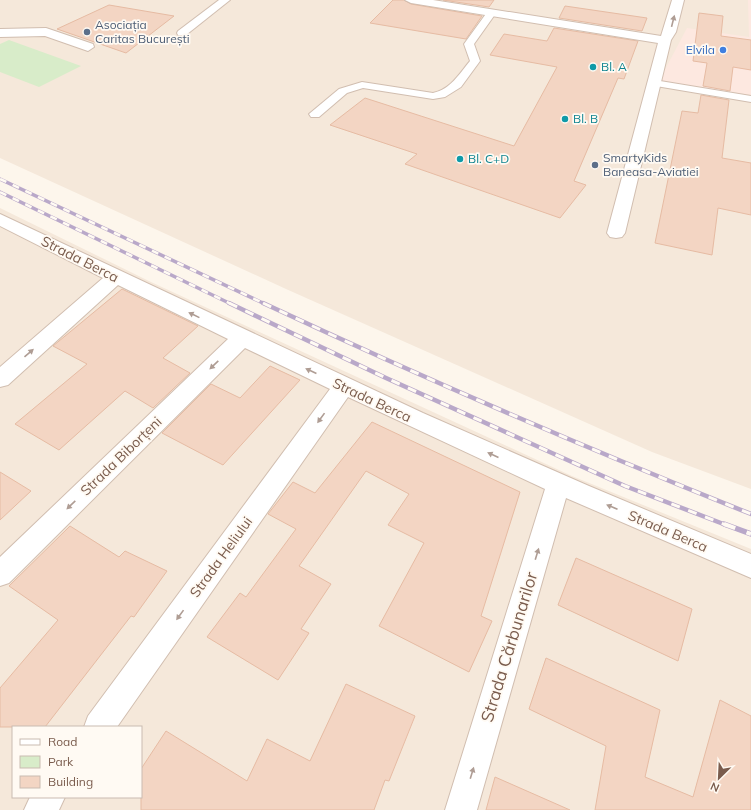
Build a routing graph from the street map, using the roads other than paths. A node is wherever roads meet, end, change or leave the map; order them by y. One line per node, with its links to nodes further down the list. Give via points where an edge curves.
1 (225, 0): 6 (lane)
2 (411, 0): 4 (street)
3 (678, 0): 7 (street, one-way to 3, via 670,32)
4 (491, 13): 7 (street); 11 (lane, via 469,44 475,57 474,61 450,92 433,96 362,85 344,91)
5 (0, 33): 8 (street, via 46,32)
6 (182, 33)
7 (665, 40): 9 (street)
8 (88, 47)
9 (654, 83): 10 (lane); 13 (street)
10 (751, 99)
11 (315, 114)
12 (0, 219): 14 (street, Strada Berca)
13 (616, 234)
14 (116, 277): 15 (street, Strada Berca, one-way to 14); 16 (street, one-way to 14)
15 (242, 338): 17 (street, Strada Berca, one-way to 15); 20 (street, Strada Biborțeni, one-way to 20)
16 (0, 379)
17 (343, 387): 18 (street, Strada Berca, one-way to 17); 21 (street, Strada Heliului, one-way to 21)
18 (558, 484): 19 (street, Strada Berca, one-way to 18); 24 (street, Strada Cărbunarilor, one-way to 18)
19 (751, 566)
20 (0, 574)
21 (100, 726)
22 (48, 798): 23 (street)
23 (40, 810)
24 (461, 810)

